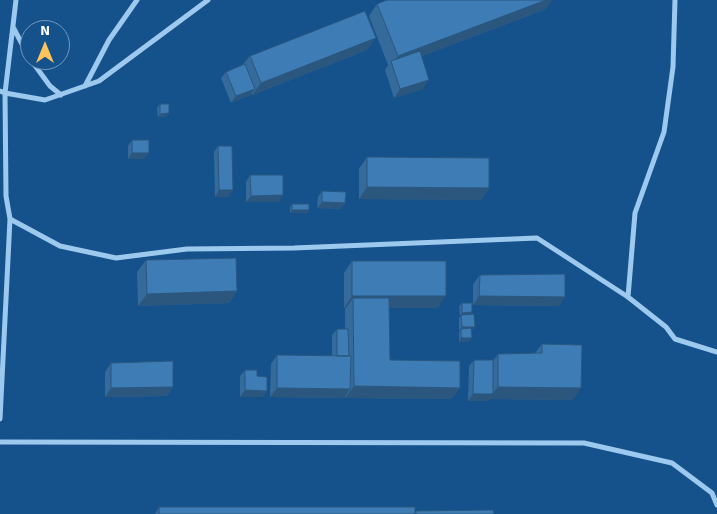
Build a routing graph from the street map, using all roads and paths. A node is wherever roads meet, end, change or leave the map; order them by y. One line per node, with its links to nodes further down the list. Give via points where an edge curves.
1 (16, 0): 5 (street)
2 (137, 0): 8 (street, via 109,40)
3 (208, 0): 8 (street, via 99,81)
4 (675, 0): 14 (street, via 673,67 664,132 635,213)
5 (13, 26): 6 (street); 9 (street)
6 (20, 40)
7 (38, 70): 10 (street)
8 (85, 86): 10 (street)
9 (2, 92): 10 (street, via 45,100); 12 (street)
10 (61, 95)
11 (0, 188): 12 (street)
12 (6, 196): 13 (street)
13 (10, 219): 14 (street, via 60,246 116,258 187,249 537,238); 16 (street)
14 (628, 297): 15 (street, via 676,339)
15 (717, 352)
16 (0, 419)
17 (0, 442): 18 (street, via 584,443 672,463 712,493)
18 (717, 505)

